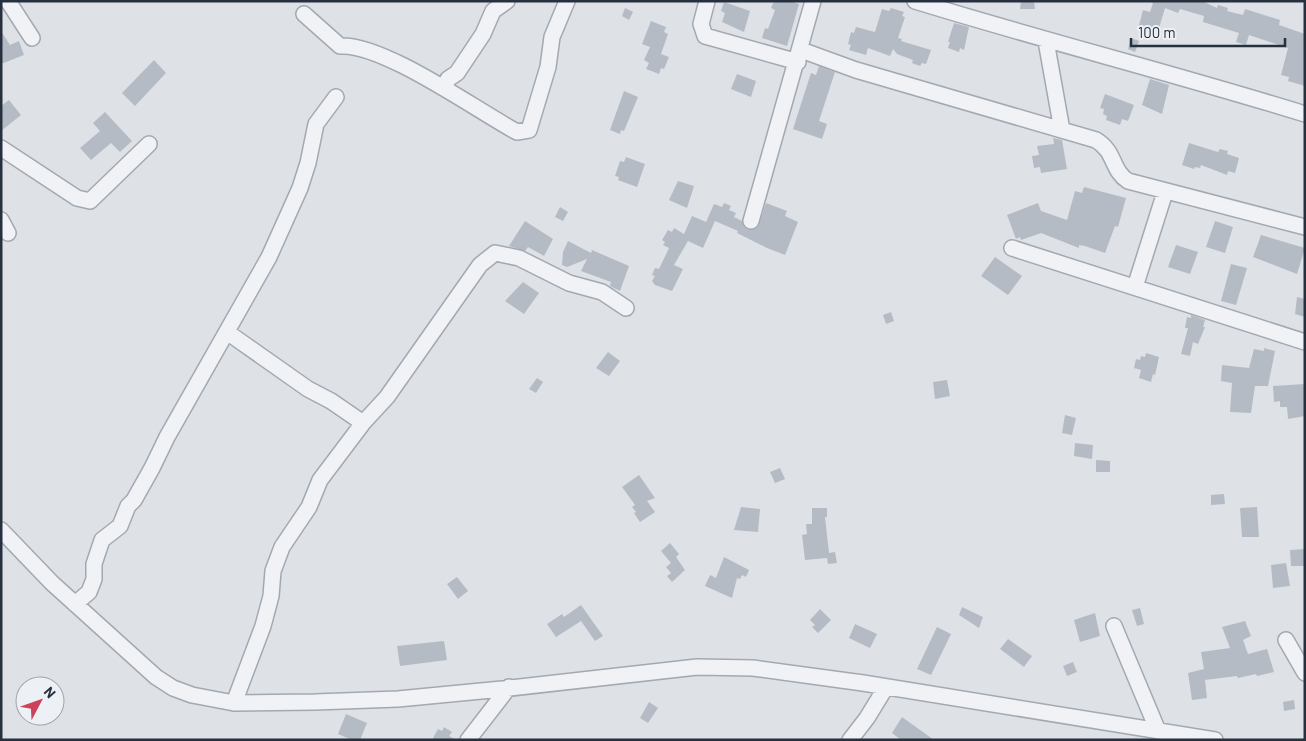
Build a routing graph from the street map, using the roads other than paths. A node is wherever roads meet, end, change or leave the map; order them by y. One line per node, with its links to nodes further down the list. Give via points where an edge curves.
1 (8, 1): 8 (street)
2 (506, 1): 11 (street, via 494,11 483,34 457,73 448,79)
3 (567, 1): 11 (street, via 552,37 548,67 529,130 517,132)
4 (707, 1): 10 (street, via 700,24 705,36)
5 (813, 1): 10 (street)
6 (915, 1): 9 (street)
7 (304, 14): 11 (street, via 340,46 370,51)
8 (32, 38)
9 (1046, 41): 13 (street, via 1191,79); 14 (street)
10 (799, 56): 14 (street); 18 (street)
11 (445, 88)
12 (336, 97): 23 (street, via 316,124 308,163 282,231)
13 (1305, 114)
14 (1062, 130): 17 (street, via 1102,144 1112,155 1118,173 1128,181)
15 (149, 144): 16 (street, via 95,198 86,201)
16 (1, 148)
17 (1165, 192): 19 (street); 21 (street)
18 (751, 221)
19 (1305, 227)
20 (1012, 248): 21 (street)
21 (1135, 287): 24 (street)
22 (626, 308): 25 (street, via 602,292 570,283 519,258 495,253 480,265 387,398)
23 (227, 332): 25 (street); 27 (street, via 128,506 120,526 102,540 89,592)
24 (1305, 342)
25 (363, 423): 33 (street, via 320,480 309,507 282,546 273,571 271,596 262,626)
26 (1, 530): 27 (street)
27 (75, 604): 33 (street, via 133,658 173,688)
28 (1114, 626): 34 (street)
29 (1286, 640): 30 (street)
30 (1305, 673)
31 (509, 687): 32 (street, via 697,667 753,668); 33 (street, via 398,699); 35 (street)
32 (886, 687): 34 (street); 36 (street)
33 (234, 703)
34 (1158, 731): 37 (street)
35 (468, 740)
36 (850, 740)
37 (1215, 740)

